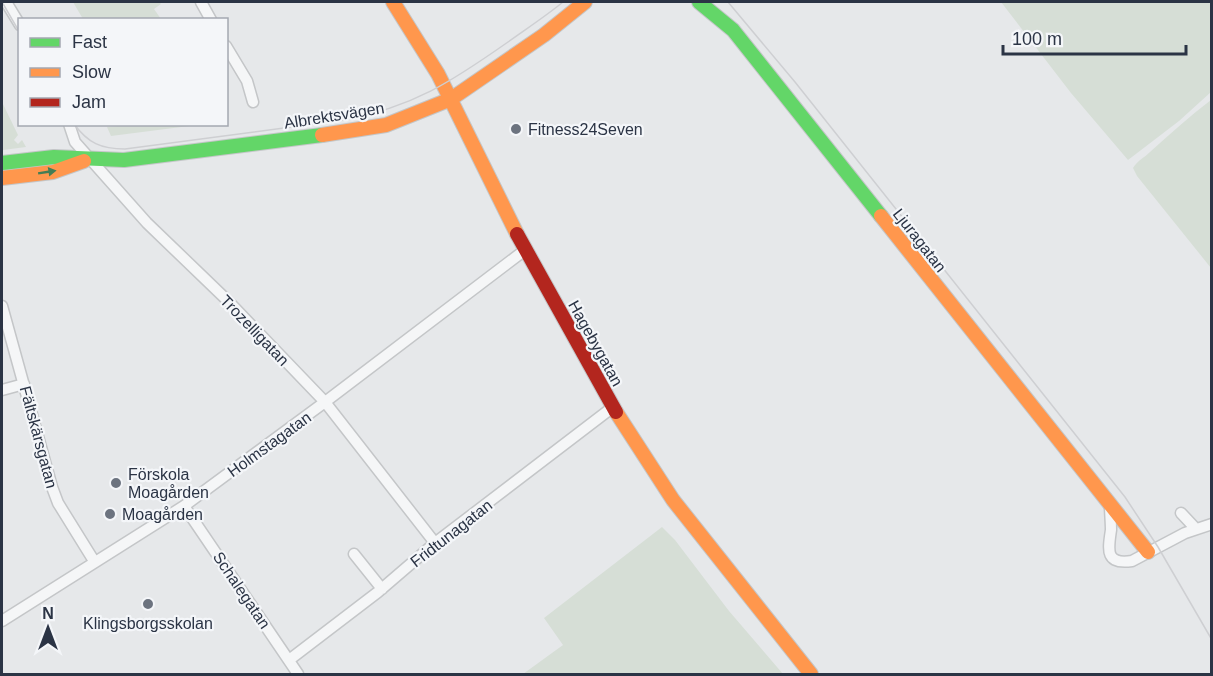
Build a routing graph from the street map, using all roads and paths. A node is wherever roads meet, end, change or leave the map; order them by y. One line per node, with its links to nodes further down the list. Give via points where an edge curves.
1 (6, 2): 7 (street)
2 (201, 2): 6 (street)
3 (393, 2): 9 (street, Hagebygatan)
4 (585, 2): 9 (street, Albrektsvägen)
5 (699, 2): 21 (street, Ljuragatan, via 733,30)
6 (210, 18)
7 (18, 22)
8 (228, 49): 10 (street, via 247,81)
9 (451, 99): 12 (street, Albrektsvägen, via 376,127 135,159); 15 (street, Hagebygatan)
10 (253, 102)
11 (70, 126): 12 (street, Trozelligatan, via 75,142)
12 (90, 159): 13 (street, Albrektsvägen, via 54,157); 14 (street, Albrektsvägen, one-way to 12, via 53,172); 19 (street, Trozelligatan, via 147,223)
13 (2, 163)
14 (2, 178)
15 (525, 250): 19 (street, Holmstagatan); 20 (street, Hagebygatan)
16 (2, 306): 17 (street, Fältskärsgatan)
17 (24, 384): 18 (street); 29 (street, Fältskärsgatan, via 54,493)
18 (2, 390)
19 (325, 402): 22 (street, Holmstagatan); 26 (street, Trozelligatan)
20 (613, 407): 26 (street, Fridtunagatan); 34 (street, Hagebygatan, via 673,500)
21 (1110, 505): 27 (street, Ljuragatan); 27 (street, via 1110,555 1123,563)
22 (184, 506): 29 (street, Holmstagatan); 32 (street, Schalegatan)
23 (1180, 513): 25 (street)
24 (1212, 524): 25 (street)
25 (1196, 529): 27 (street)
26 (435, 543): 30 (street, Fridtunagatan)
27 (1148, 552)
28 (354, 554): 30 (street)
29 (94, 561): 31 (street, Holmstagatan)
30 (382, 589): 32 (street, Fridtunagatan)
31 (2, 621)
32 (289, 660): 33 (street, Schalegatan)
33 (298, 675)
34 (811, 675)

